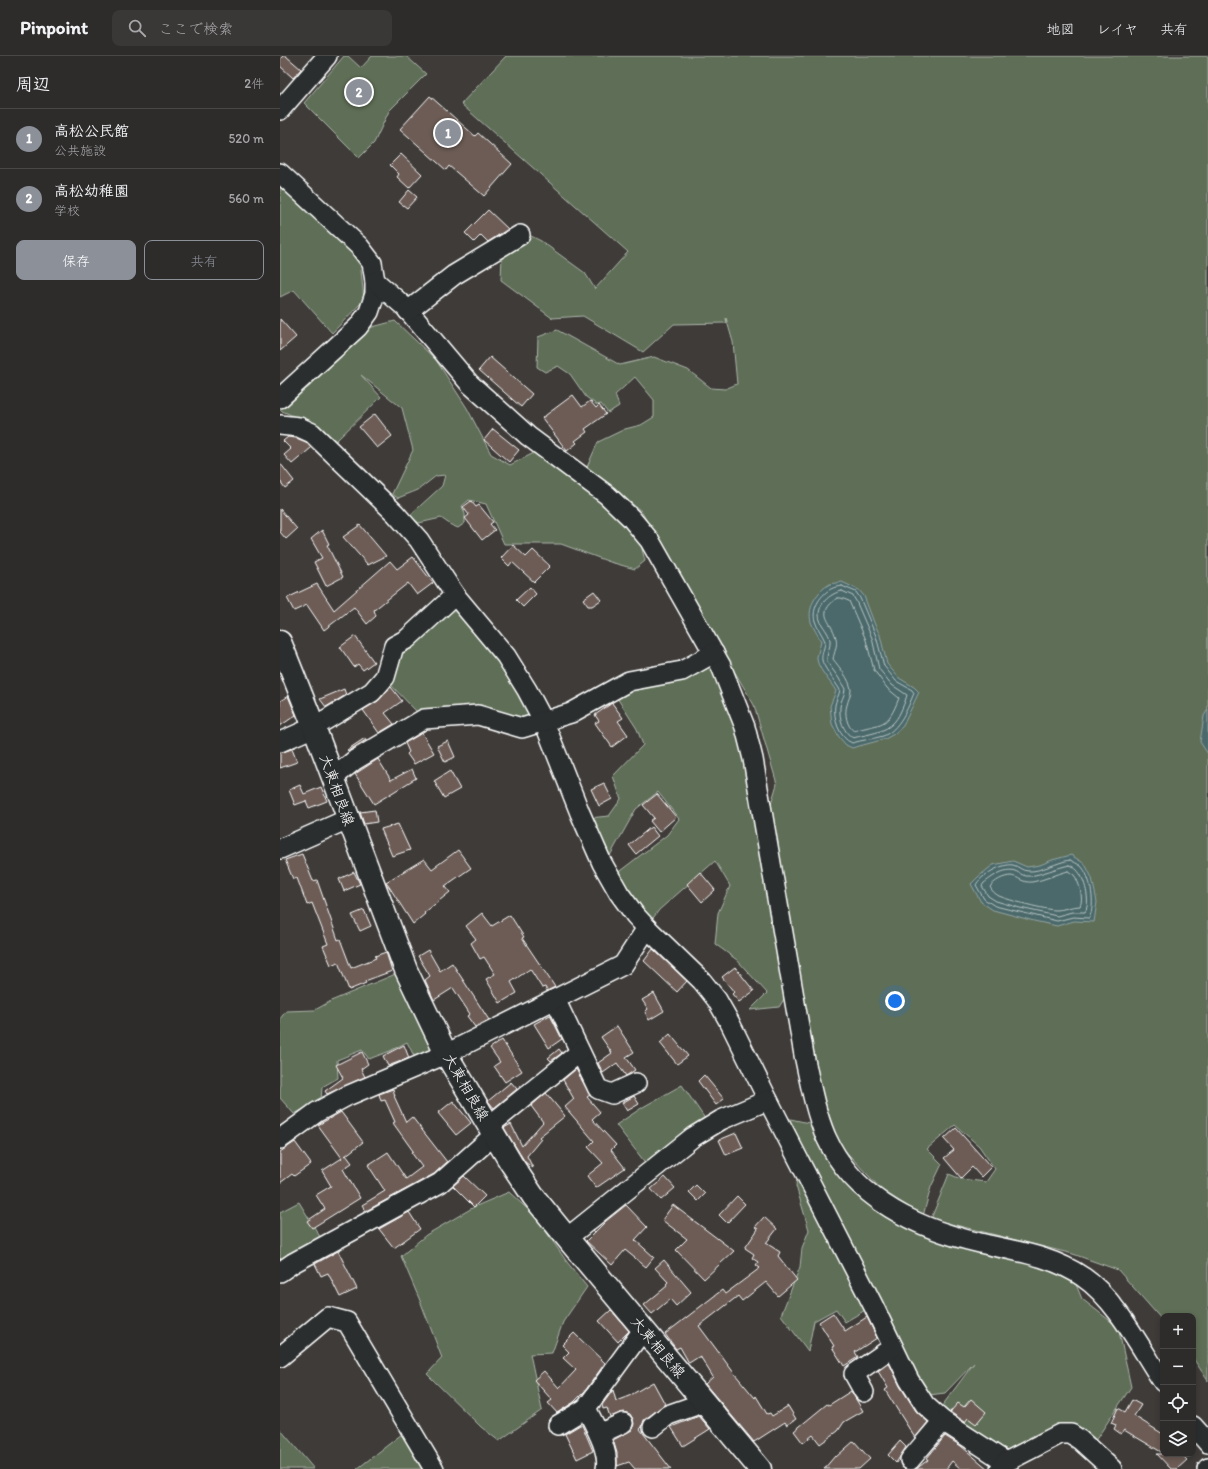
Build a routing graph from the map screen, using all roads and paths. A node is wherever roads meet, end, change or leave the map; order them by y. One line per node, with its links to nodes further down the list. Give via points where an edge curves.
1 (327, 56): 2 (street)
2 (280, 110)
3 (280, 173): 5 (street, via 359,246 372,263)
4 (520, 235): 6 (street, via 454,275)
5 (375, 281): 6 (street); 7 (street, via 375,294 369,312 358,327)
6 (408, 311): 11 (street, via 470,384 501,413 607,495 631,518 650,542)
7 (280, 398)
8 (280, 425): 9 (street, via 299,427 312,433 395,513 418,540)
9 (455, 595): 12 (street, via 506,656); 13 (street, via 406,639 394,646 385,677 372,692)
10 (280, 642): 13 (main road, 大東相良線)
11 (714, 653): 12 (street, via 682,671 629,681 571,713); 31 (street, via 735,698 750,746 814,1104 827,1138 841,1161 875,1199 917,1223 938,1232 1058,1263 1083,1277 1102,1293)
12 (544, 722): 15 (street, via 522,728 478,715 424,720 355,760); 18 (street, via 602,863 619,893)
13 (314, 727): 14 (street); 15 (main road, 大東相良線)
14 (280, 742)
15 (333, 778): 16 (main road, 大東相良線)
16 (348, 819): 17 (street); 21 (main road, 大東相良線, via 406,970)
17 (280, 849)
18 (647, 928): 19 (street, via 623,965); 23 (street, via 702,981 717,1000)
19 (555, 999): 20 (street); 21 (street)
20 (580, 1052): 22 (street, via 598,1089 612,1094); 24 (street)
21 (446, 1054): 24 (main road, 大東相良線); 25 (street, via 347,1096 317,1112)
22 (636, 1083)
23 (768, 1100): 26 (street, via 721,1120 693,1137); 29 (street)
24 (491, 1131): 26 (main road, 大東相良線, via 533,1196); 27 (street, via 440,1183)
25 (280, 1139)
26 (567, 1238): 28 (main road, 大東相良線)
27 (280, 1272)
28 (643, 1330): 33 (main road, 大東相良線); 34 (street)
29 (893, 1347): 32 (street, via 854,1374); 35 (street, via 925,1405)
30 (280, 1357): 44 (street, via 328,1317 347,1322)
31 (1160, 1377)
32 (864, 1392)
33 (705, 1402): 38 (street, via 668,1415); 46 (main road, 大東相良線)
34 (586, 1408): 37 (street); 40 (street)
35 (943, 1421): 42 (street); 43 (street)
36 (623, 1424): 40 (street)
37 (558, 1425)
38 (653, 1427)
39 (1196, 1429): 41 (street)
40 (599, 1434): 45 (street, via 608,1464)
41 (1208, 1443)
42 (910, 1460)
43 (1003, 1466): 47 (street, via 1060,1434 1071,1434)
44 (434, 1469)
45 (606, 1469)
46 (760, 1469)
47 (1112, 1469)

